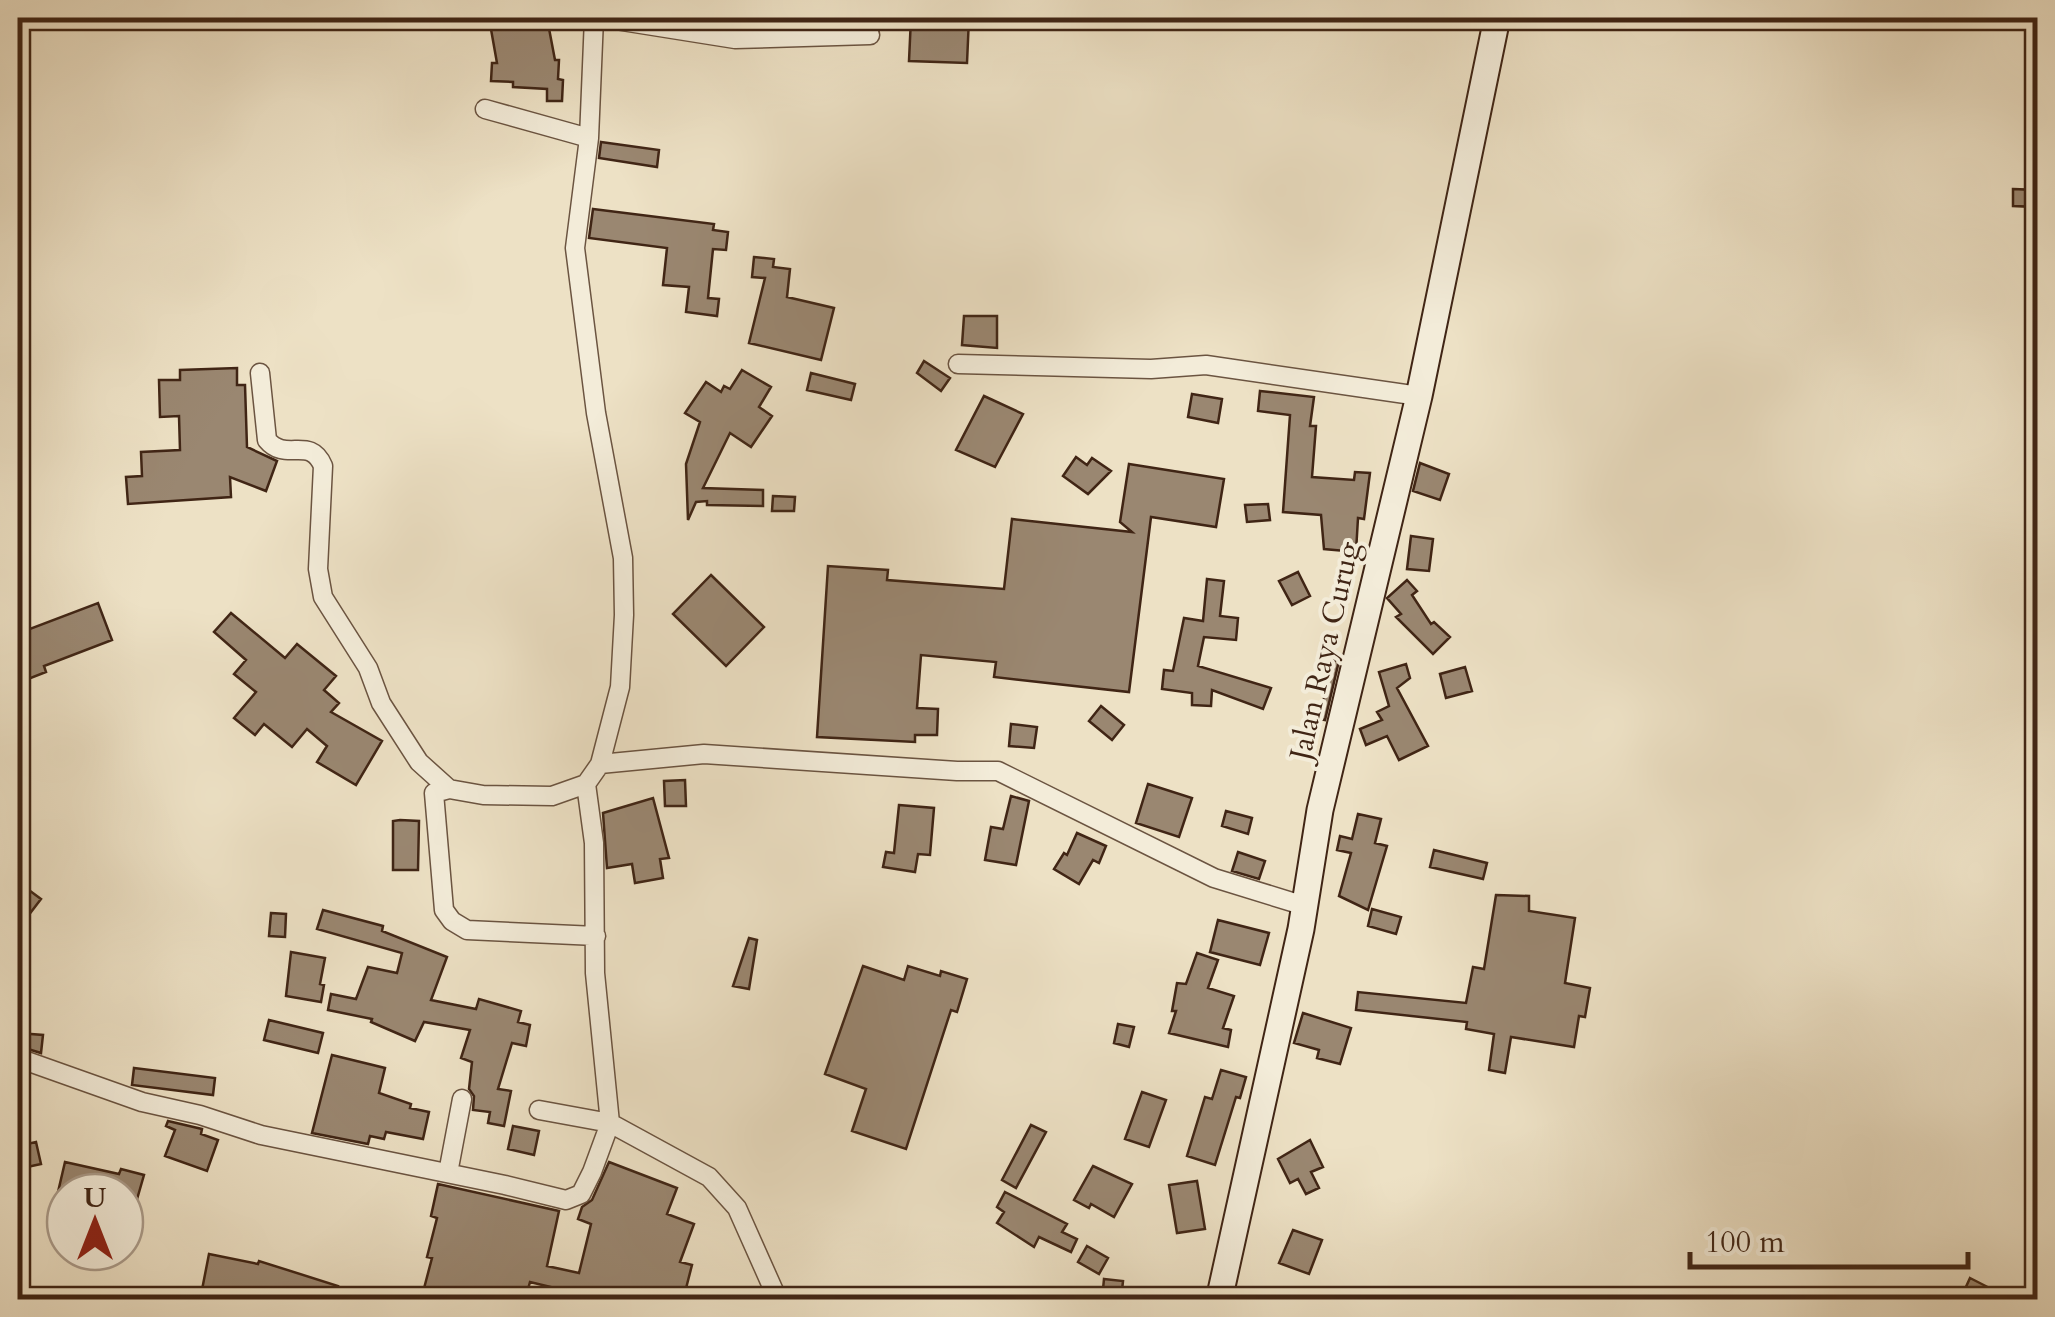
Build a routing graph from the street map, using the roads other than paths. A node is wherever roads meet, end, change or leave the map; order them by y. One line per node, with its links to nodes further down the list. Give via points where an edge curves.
1 (594, 18): 6 (street)
2 (603, 18): 4 (street, via 734,39)
3 (1496, 18): 9 (street, Jalan Raya Curug)
4 (870, 35)
5 (485, 109): 6 (street)
6 (589, 138): 10 (street, via 575,248 621,541 624,615 620,686)
7 (958, 364): 9 (street, via 1206,366)
8 (260, 373): 12 (street, via 267,440 281,450 312,450 324,466 318,569 324,597 418,762)
9 (1419, 396): 13 (street, Jalan Raya Curug, via 1320,810)
10 (600, 764): 11 (street); 13 (street, via 704,754 998,770 1214,878)
11 (586, 784): 12 (street, via 552,796); 14 (street)
12 (450, 789): 14 (street, via 434,793 444,910 452,921 466,930)
13 (1305, 906): 21 (street, Jalan Raya Curug)
14 (596, 936): 18 (street)
15 (18, 1058): 19 (street, via 261,1135)
16 (462, 1099): 19 (street)
17 (539, 1110): 18 (street)
18 (610, 1123): 19 (street, via 574,1199); 20 (street, via 708,1177 737,1208)
19 (448, 1173)
20 (778, 1300)
21 (1220, 1300)

